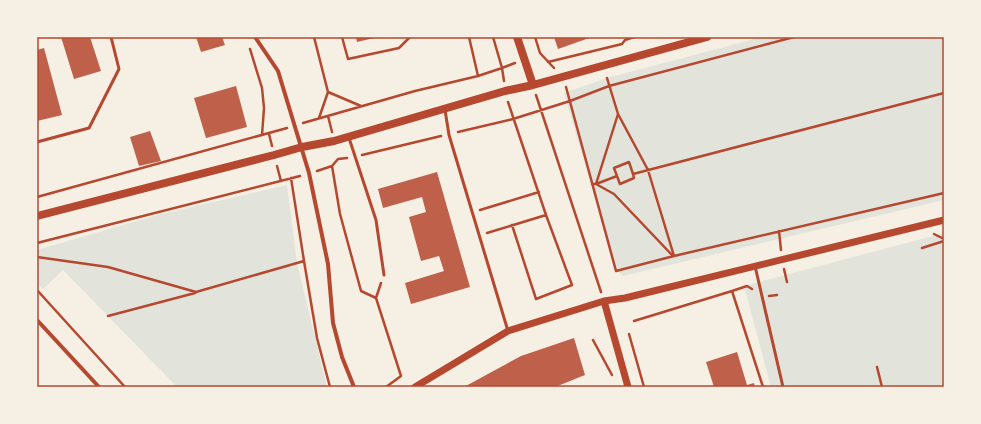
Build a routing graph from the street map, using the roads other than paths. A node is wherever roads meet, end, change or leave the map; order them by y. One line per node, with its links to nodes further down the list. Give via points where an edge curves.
1 (111, 37): 8 (lane, via 119,69 89,128)
2 (255, 37): 9 (street, via 278,71)
3 (517, 37): 5 (main road)
4 (707, 37): 5 (main road)
5 (533, 85): 6 (main road)
6 (445, 109): 7 (main road); 16 (lane, via 449,135)
7 (348, 136): 9 (main road); 13 (lane, via 376,220)
8 (37, 142)
9 (302, 147): 10 (main road); 18 (street, via 328,264 333,323 342,357)
10 (37, 216)
11 (944, 220): 12 (street)
12 (755, 266): 14 (street); 21 (lane)
13 (384, 275)
14 (604, 301): 16 (street); 20 (street)
15 (37, 320): 17 (street)
16 (508, 331): 19 (street)
17 (99, 387)
18 (354, 387)
19 (415, 387)
20 (628, 387)
21 (783, 387)

